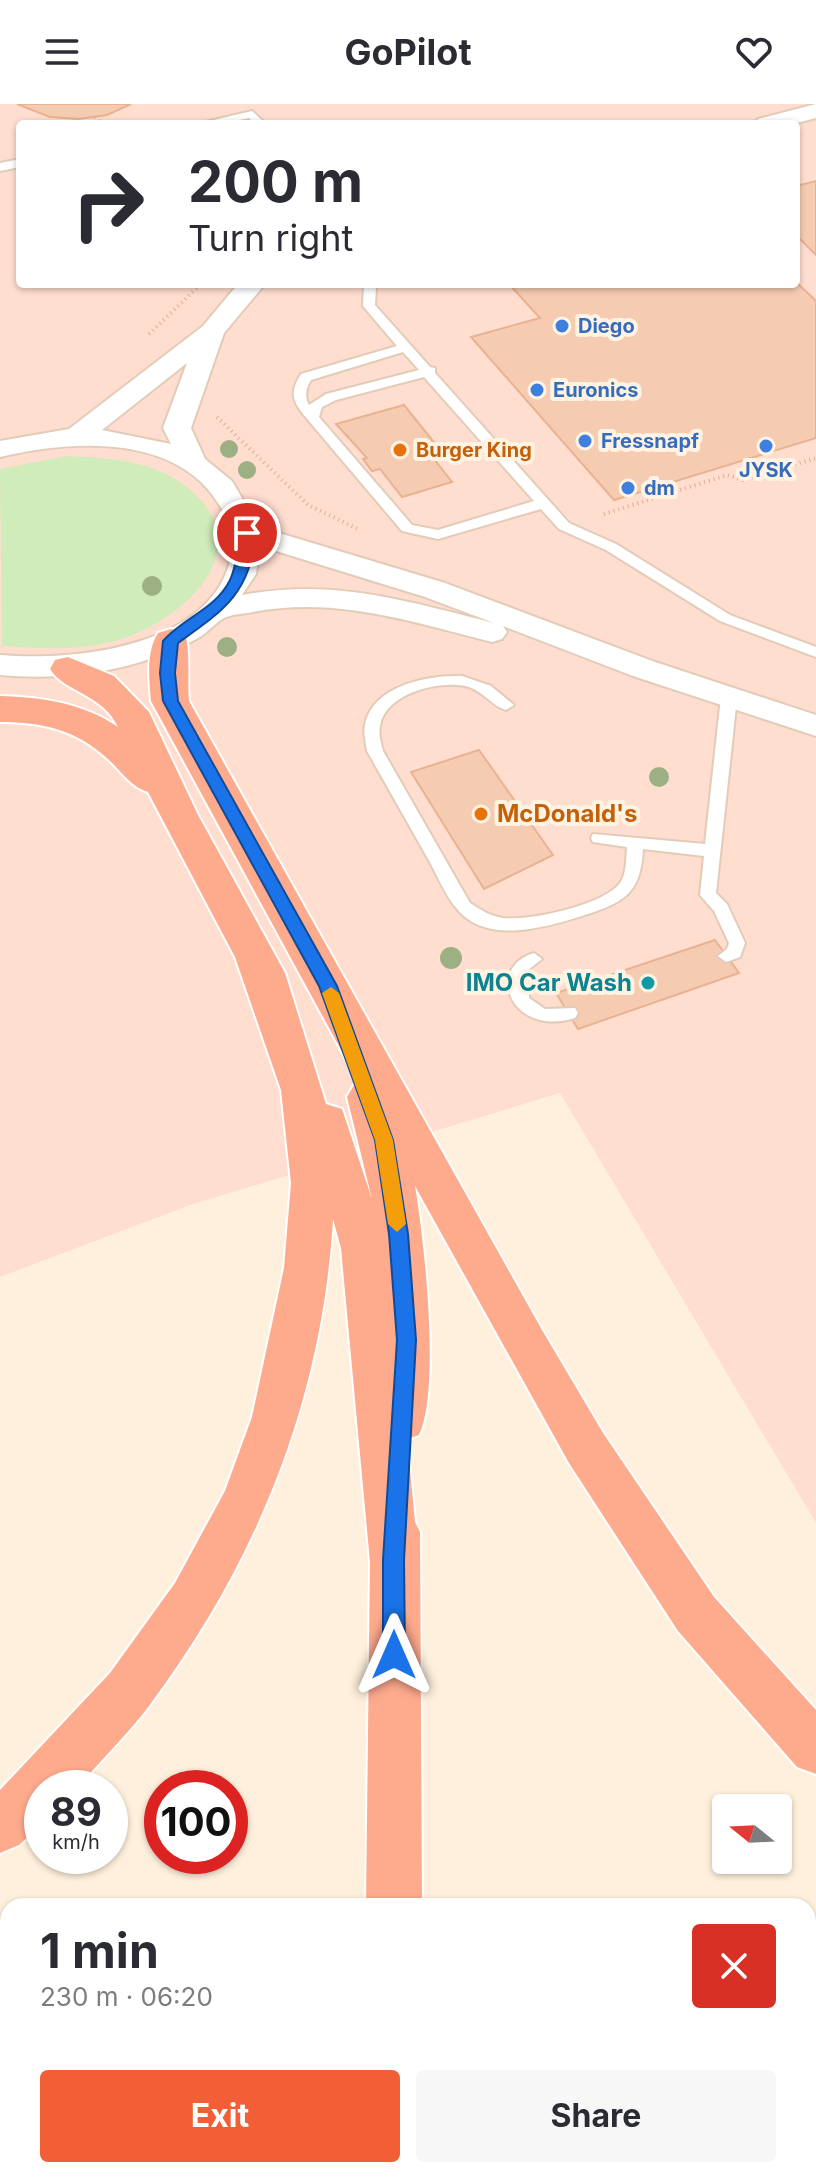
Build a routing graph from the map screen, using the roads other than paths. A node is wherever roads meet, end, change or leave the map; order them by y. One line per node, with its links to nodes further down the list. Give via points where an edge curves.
1 (816, 111): 4 (street)
2 (223, 120): 3 (lane, via 252,114)
3 (257, 120)
4 (781, 120)
5 (249, 288): 7 (street)
6 (370, 288): 8 (lane, via 369,306)
7 (212, 331): 11 (street); 13 (street, via 177,428)
8 (407, 347): 9 (lane); 10 (lane, via 306,377 299,402)
9 (430, 371): 10 (lane, via 331,397 316,405); 14 (lane)
10 (312, 417): 14 (lane, via 407,528 420,533 438,535)
11 (76, 437): 12 (street); 13 (street, via 132,442)
12 (0, 449)
13 (193, 463): 15 (street, via 231,494)
14 (544, 503): 18 (lane, via 564,526 611,547 725,618)
15 (247, 533): 16 (street, via 246,559 235,585); 21 (street, via 435,590)
16 (215, 610): 17 (street); 21 (street, via 287,596 362,600)
17 (171, 641): 20 (street); 33 (highway, via 170,701)
18 (816, 652)
19 (0, 665): 20 (street)
20 (68, 669): 26 (highway, via 101,685 130,712)
21 (644, 669): 22 (street)
22 (729, 697): 25 (street); 29 (lane)
23 (506, 705): 28 (lane, via 491,691 462,681 425,684 379,710 372,726 375,751 464,907 477,918 520,925 608,900 631,879)
24 (0, 709): 26 (highway, via 41,711 95,727 129,753)
25 (816, 726)
26 (178, 815): 30 (highway)
27 (599, 838): 28 (lane)
28 (635, 842): 29 (lane)
29 (712, 851): 31 (lane, via 708,895 721,908 737,943 734,953)
30 (251, 945): 35 (highway, via 326,1116 364,1248); 37 (highway, via 303,1090 313,1183 307,1268 276,1417 247,1498 193,1599 129,1690 36,1794)
31 (726, 956)
32 (534, 959): 34 (lane, via 520,967 522,1003 534,1015)
33 (328, 986): 35 (highway, via 384,1140 398,1234 406,1340); 36 (highway, via 586,1448 696,1614)
34 (569, 1013)
35 (394, 1560): 38 (highway)
36 (816, 1749)
37 (0, 1826)
38 (394, 1898)

